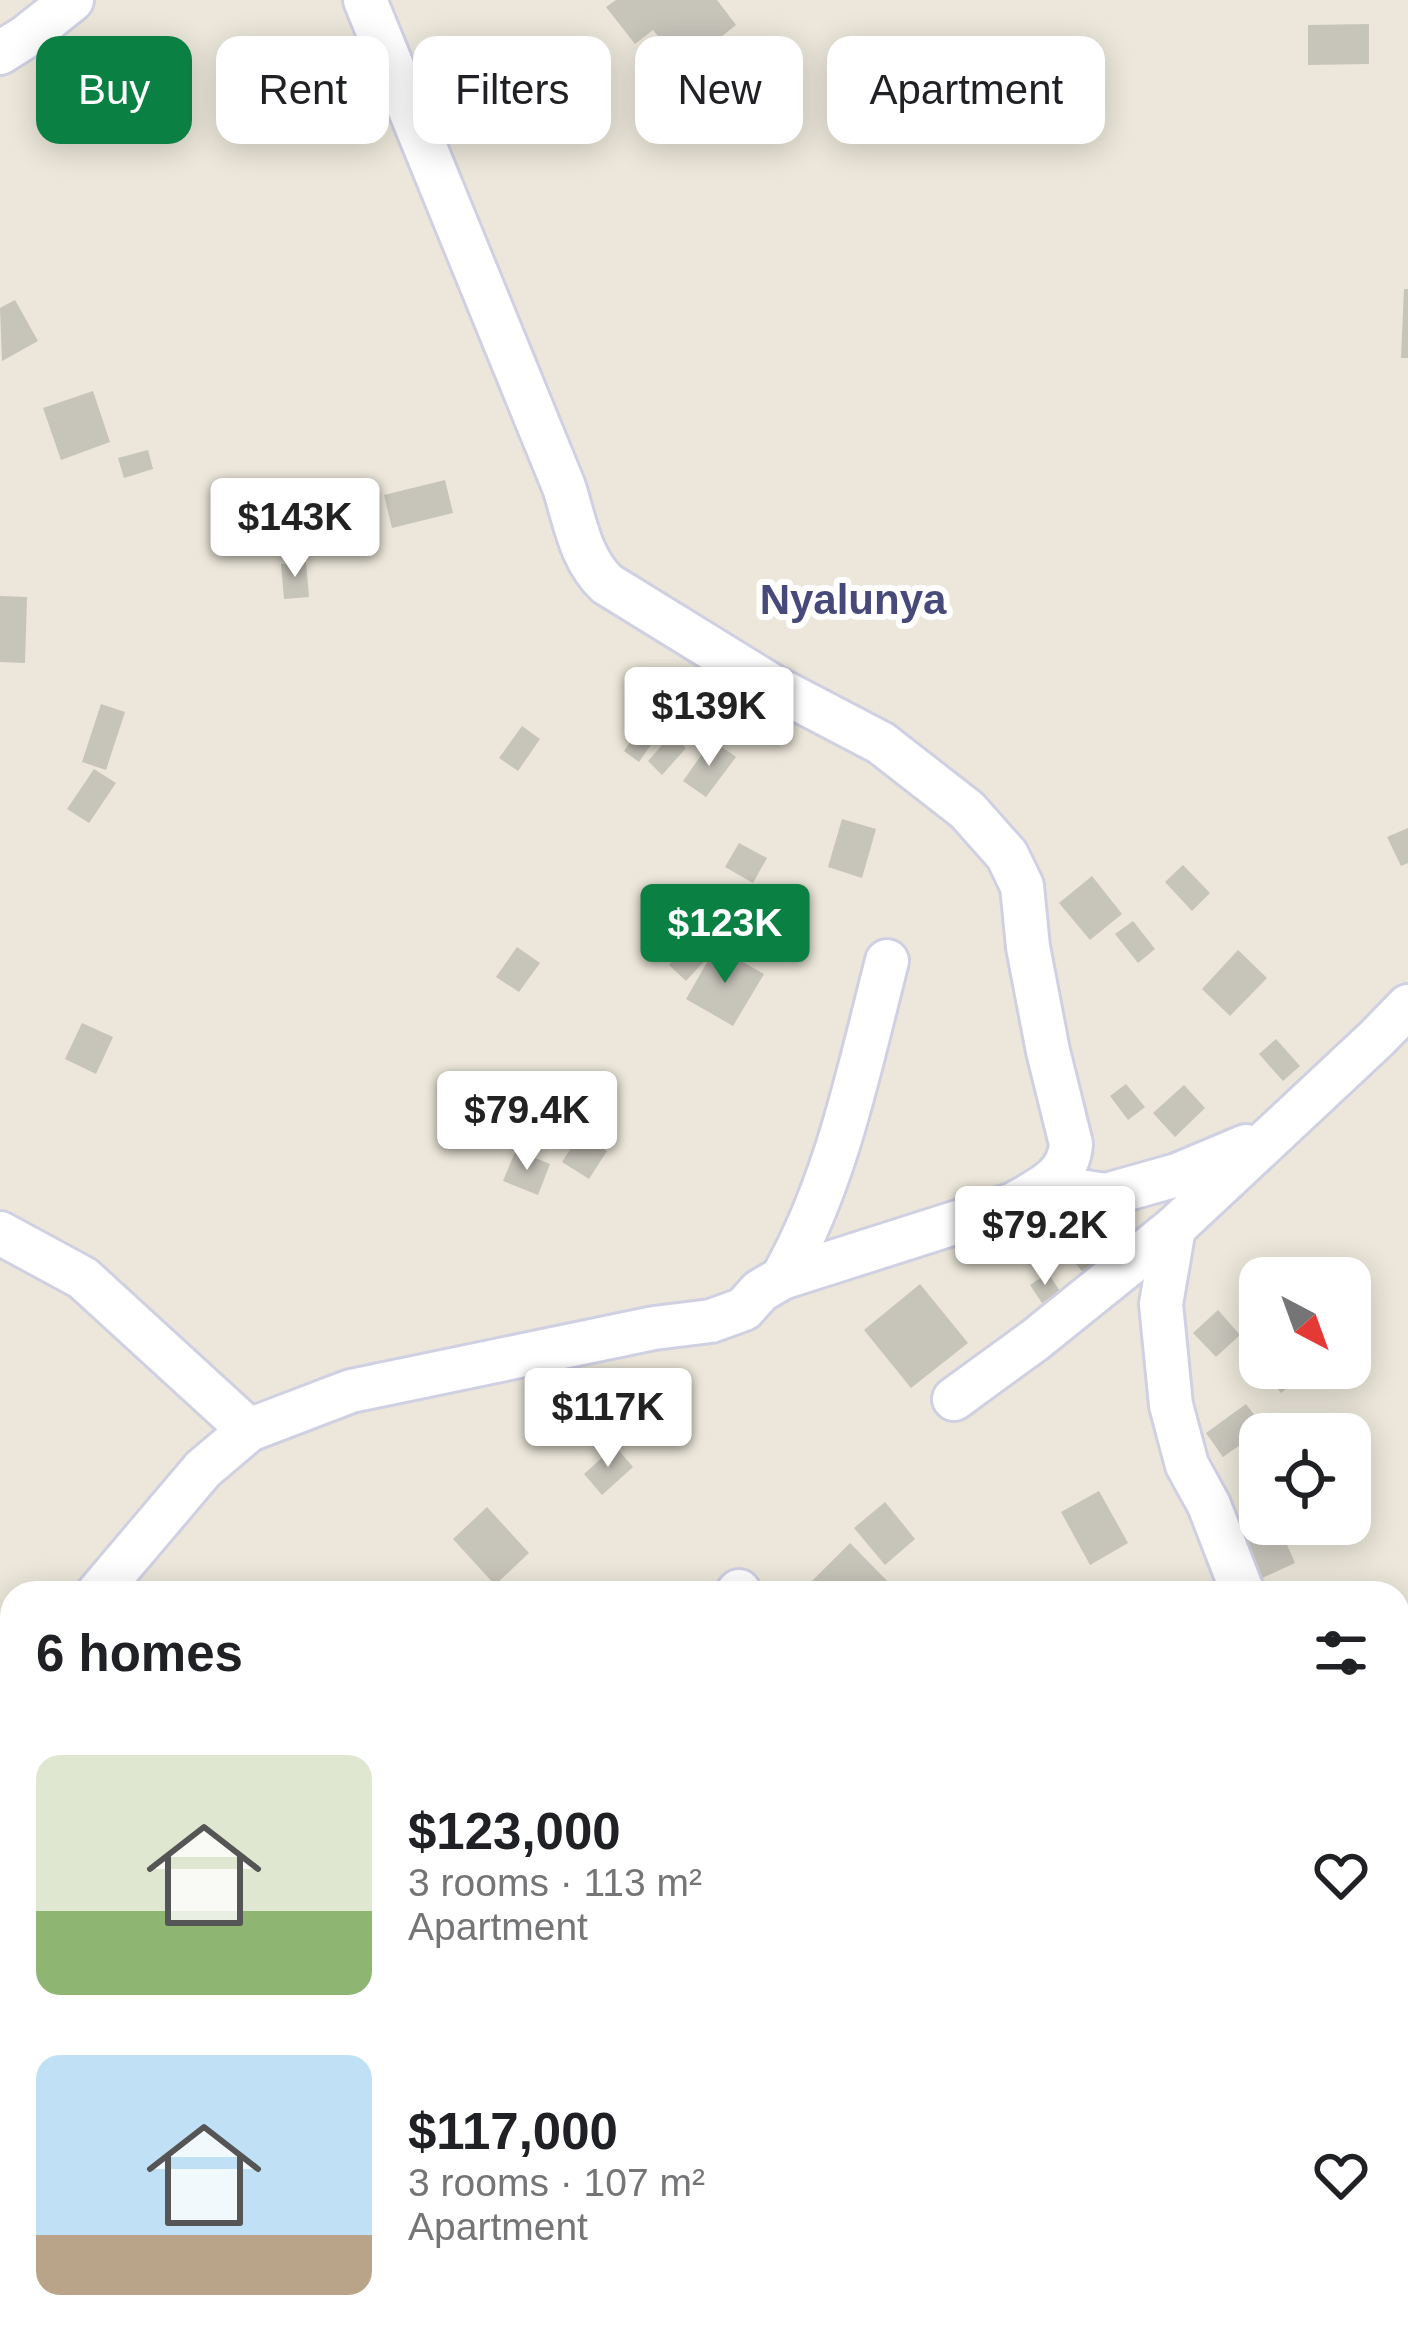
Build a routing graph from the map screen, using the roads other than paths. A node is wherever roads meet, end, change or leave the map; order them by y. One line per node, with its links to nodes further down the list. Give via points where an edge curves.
1 (72, 0): 3 (street)
2 (365, 0): 7 (street, via 597,575 774,688 881,743 968,810 1007,855 1022,886 1071,1144 1064,1170)
3 (0, 52)
4 (887, 961): 10 (street, via 838,1149)
5 (1408, 1006): 6 (street)
6 (1275, 1134): 7 (street, via 1106,1195); 8 (street)
7 (1046, 1186): 10 (street, via 1014,1204)
8 (1174, 1228): 11 (street); 14 (street, via 1160,1304 1171,1405 1187,1465)
9 (0, 1233): 12 (street, via 83,1278)
10 (782, 1278): 12 (street, via 744,1310 711,1321 351,1390)
11 (954, 1400)
12 (248, 1430): 13 (street, via 203,1469)
13 (108, 1581)
14 (1239, 1581)

